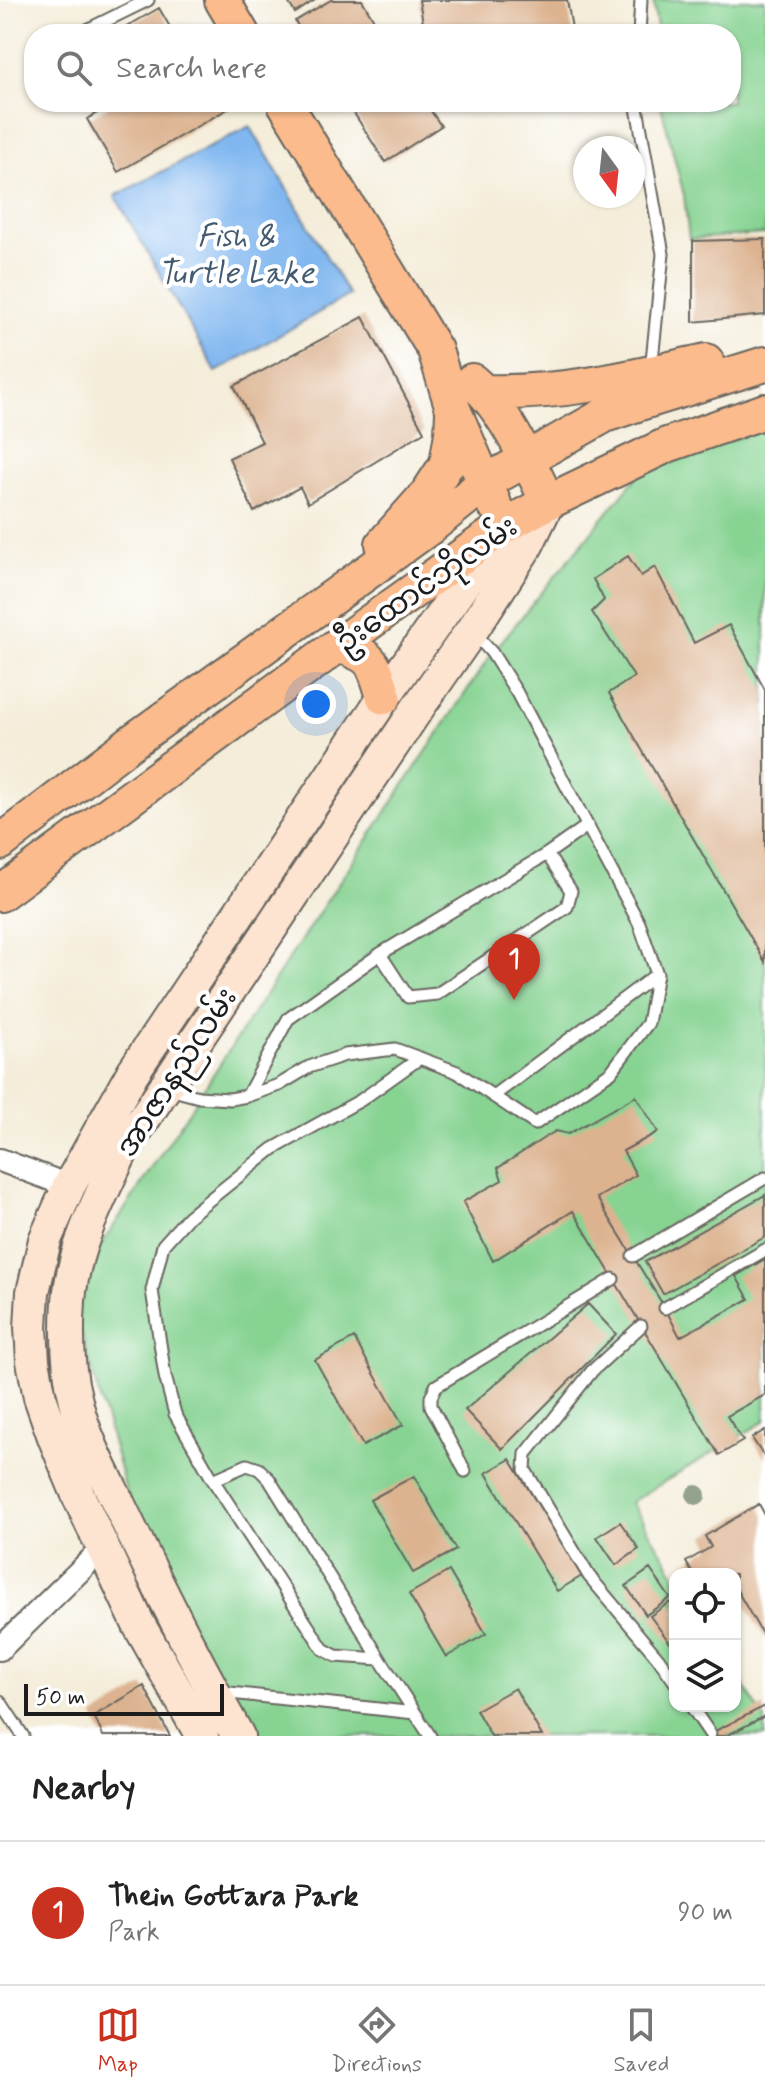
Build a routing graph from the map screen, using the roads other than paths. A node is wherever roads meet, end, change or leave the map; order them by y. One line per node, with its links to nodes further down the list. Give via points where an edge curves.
1 (148, 0): 4 (lane)
2 (222, 0): 5 (main road)
3 (641, 0): 6 (lane)
4 (99, 24)
5 (236, 24)
6 (640, 24)
7 (290, 112): 10 (main road)
8 (636, 112): 12 (lane, via 663,254)
9 (765, 347): 12 (main road)
10 (435, 350): 13 (main road); 14 (main road)
11 (765, 364): 12 (main road, ဦးထောင်ဘိုလမ်း)
12 (647, 388): 13 (main road); 16 (main road, ဦးထောင်ဘိုလမ်း)
13 (486, 392): 16 (main road)
14 (453, 409): 17 (main road); 20 (main road, via 447,464 428,493)
15 (765, 411): 18 (main road, ဦးထောင်ဘိုလမ်း, via 667,445)
16 (527, 458): 17 (main road, ဦးထောင်ဘိုလမ်း); 18 (main road)
17 (486, 482): 19 (main road); 20 (main road, ဦးထောင်ဘိုလမ်း)
18 (548, 502): 19 (main road, ဦးထောင်ဘိုလမ်း); 21 (main road, အာဇာနည်လမ်း)
19 (503, 527): 22 (main road, ဦးထောင်ဘိုလမ်း); 23 (main road, အာဇာနည်လမ်း)
20 (337, 594): 25 (main road, ဦးထောင်ဘိုလမ်း)
21 (472, 630): 24 (lane, via 517,693); 31 (main road, အာဇာနည်လမ်း)
22 (338, 645): 23 (main road, via 369,659); 27 (main road, ဦးထောင်ဘိုလမ်း)
23 (384, 697): 31 (main road, အာဇာနည်လမ်း)
24 (587, 826): 26 (lane); 29 (lane, via 639,923)
25 (0, 843)
26 (547, 854): 28 (lane); 28 (lane, via 571,891 567,907 437,994 408,997)
27 (0, 894)
28 (380, 954): 32 (lane, via 288,1019)
29 (657, 974): 33 (lane); 33 (lane, via 648,1023 611,1072 535,1124)
30 (420, 1058): 32 (lane, via 395,1049 345,1055); 33 (lane, via 457,1072); 43 (lane, via 361,1100 273,1149 189,1216 163,1245 152,1290 165,1376 175,1414)
31 (148, 1080): 32 (lane, via 199,1097); 36 (main road, အာဇာနည်လမ်း); 48 (main road, အာဇာနည်လမ်း, via 77,1258 69,1353 75,1397 90,1443)
32 (247, 1096)
33 (493, 1096)
34 (0, 1160): 36 (street)
35 (765, 1178): 38 (lane)
36 (69, 1186): 44 (main road, အာဇာနည်လမ်း, via 45,1240 33,1292 33,1361 54,1437)
37 (765, 1250): 40 (lane)
38 (633, 1256)
39 (613, 1279): 42 (lane, via 436,1386 431,1406)
40 (665, 1308)
41 (641, 1326): 47 (lane, via 592,1371 526,1454 525,1470 589,1576)
42 (465, 1471)
43 (213, 1480): 46 (lane, via 323,1649 336,1656); 46 (lane, via 247,1465 269,1479)
44 (103, 1548): 45 (street); 54 (main road, အာဇာနည်လမ်း, via 139,1625)
45 (0, 1649)
46 (380, 1659): 51 (lane)
47 (669, 1674)
48 (212, 1691): 51 (lane); 55 (main road, အာဇာနည်လမ်း)
49 (0, 1701): 53 (lane)
50 (695, 1712): 52 (lane)
51 (415, 1713): 56 (lane)
52 (710, 1734)
53 (23, 1736)
54 (202, 1736)
55 (238, 1736)
56 (430, 1736)

